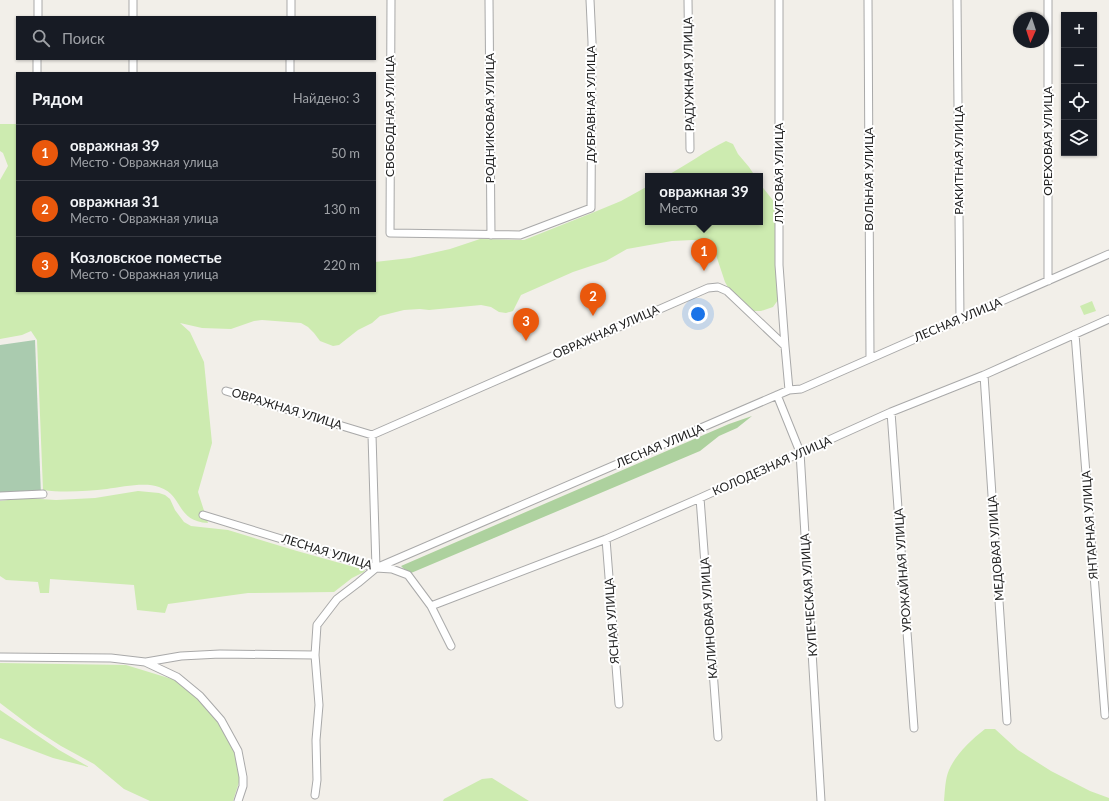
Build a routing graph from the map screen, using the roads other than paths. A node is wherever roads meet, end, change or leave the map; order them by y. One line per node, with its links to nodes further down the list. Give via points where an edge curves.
1 (38, 0): 12 (street)
2 (133, 0): 13 (street)
3 (291, 0): 14 (street)
4 (391, 0): 22 (street, СВОБОДНАЯ УЛИЦА, via 390,233)
5 (490, 0): 22 (street, РОДНИКОВАЯ УЛИЦА)
6 (590, 0): 22 (street, ДУБРАВНАЯ УЛИЦА, via 591,208 520,235)
7 (688, 0): 21 (street, РАДУЖНАЯ УЛИЦА)
8 (779, 0): 28 (street, ЛУГОВАЯ УЛИЦА, via 779,265)
9 (868, 0): 29 (street, ВОЛЬНАЯ УЛИЦА)
10 (958, 0): 26 (street, РАКИТНАЯ УЛИЦА)
11 (1048, 0): 24 (street, ОРЕХОВАЯ УЛИЦА)
12 (38, 16)
13 (133, 16)
14 (291, 16)
15 (37, 60): 18 (street)
16 (133, 60): 19 (street)
17 (290, 60): 20 (street)
18 (37, 72)
19 (133, 72)
20 (290, 72)
21 (690, 149)
22 (491, 235)
23 (1109, 254): 24 (street, ЛЕСНАЯ УЛИЦА)
24 (1048, 281): 26 (street, ЛЕСНАЯ УЛИЦА)
25 (1109, 319): 27 (street, КОЛОДЕЗНАЯ УЛИЦА)
26 (960, 320): 29 (street, ЛЕСНАЯ УЛИЦА)
27 (1075, 334): 30 (street, КОЛОДЕЗНАЯ УЛИЦА); 49 (street, ЯНТАРНАЯ УЛИЦА)
28 (784, 346): 31 (street); 35 (street, ОВРАЖНАЯ УЛИЦА, via 726,292 718,286 708,288)
29 (870, 358): 31 (street, ЛЕСНАЯ УЛИЦА, via 801,389)
30 (984, 375): 34 (street, КОЛОДЕЗНАЯ УЛИЦА); 50 (street, МЕДОВАЯ УЛИЦА)
31 (789, 390): 33 (street, ЛЕСНАЯ УЛИЦА)
32 (226, 391): 35 (street, ОВРАЖНАЯ УЛИЦА)
33 (777, 395): 36 (street, КУПЕЧЕСКАЯ УЛИЦА); 42 (street, ЛЕСНАЯ УЛИЦА)
34 (891, 412): 36 (street, КОЛОДЕЗНАЯ УЛИЦА); 51 (street, УРОЖАЙНАЯ УЛИЦА)
35 (372, 435): 42 (street)
36 (800, 452): 39 (street, КОЛОДЕЗНАЯ УЛИЦА); 55 (street, КУПЕЧЕСКАЯ УЛИЦА)
37 (43, 494): 38 (street)
38 (0, 496)
39 (700, 498): 41 (street, КОЛОДЕЗНАЯ УЛИЦА); 52 (street, КАЛИНОВАЯ УЛИЦА)
40 (203, 515): 42 (street, ЛЕСНАЯ УЛИЦА)
41 (606, 539): 43 (street, КОЛОДЕЗНАЯ УЛИЦА); 48 (street, ЯСНАЯ УЛИЦА)
42 (376, 568): 43 (street, via 392,569 408,576); 45 (street, via 337,598 317,625)
43 (431, 606): 44 (street)
44 (451, 646)
45 (315, 655): 47 (street, via 220,654 181,656); 53 (street, via 318,705)
46 (0, 657): 47 (street, via 111,658)
47 (146, 662): 54 (street, via 177,678 200,696 222,720 238,751 243,776)
48 (619, 704)
49 (1105, 715)
50 (1007, 721)
51 (914, 728)
52 (718, 737)
53 (315, 795)
54 (238, 801)
55 (821, 801)

